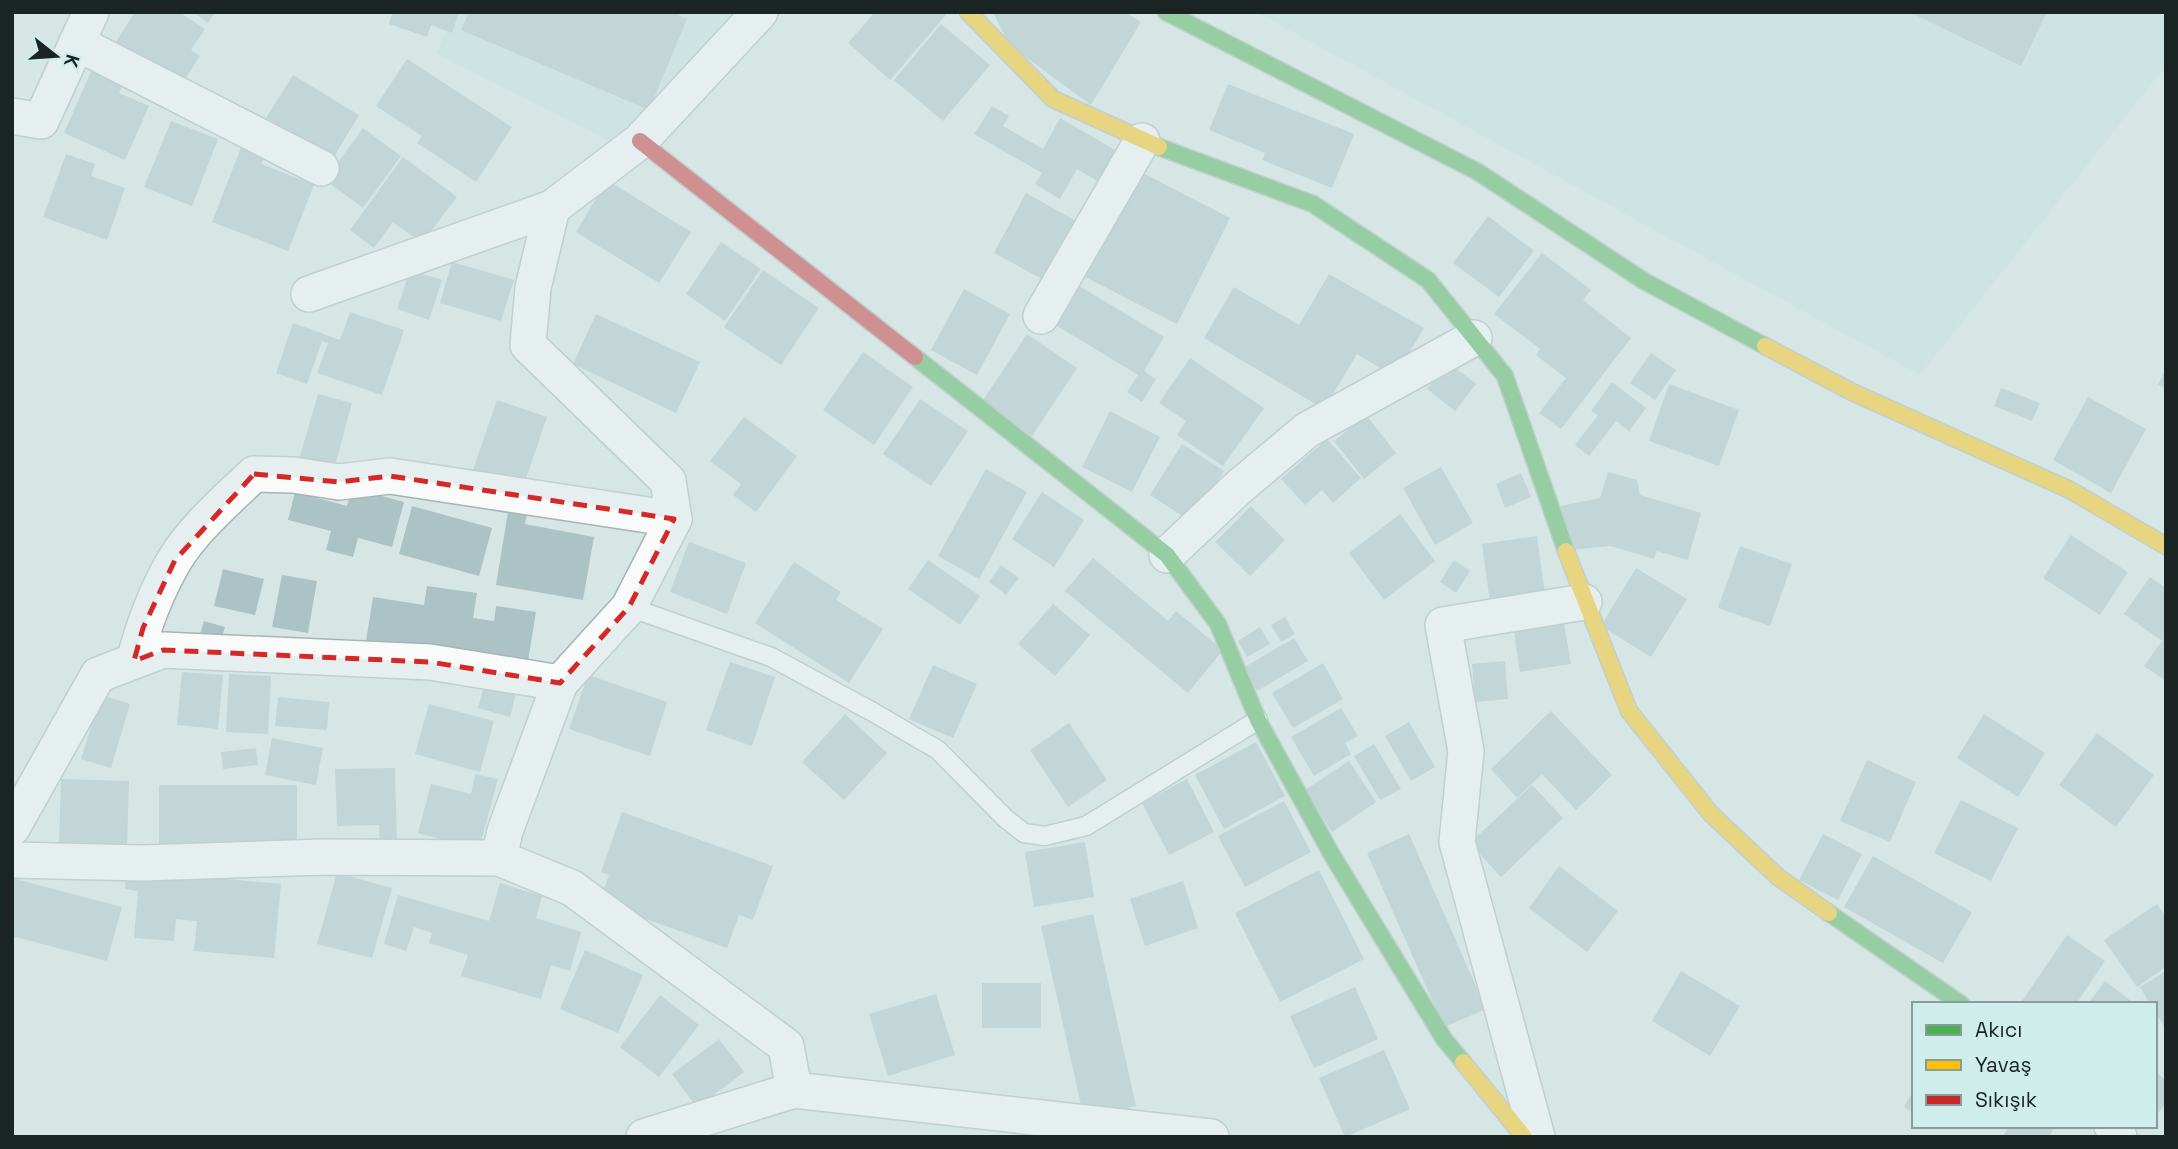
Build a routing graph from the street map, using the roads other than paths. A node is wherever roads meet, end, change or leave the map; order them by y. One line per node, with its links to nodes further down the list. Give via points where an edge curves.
1 (91, 12): 5 (street)
2 (760, 12): 7 (street)
3 (968, 12): 8 (street, via 1053,99)
4 (1166, 12): 15 (street, via 1478,172 1644,281 1698,310 1852,392 2070,490)
5 (77, 43): 6 (street, via 41,121); 9 (street)
6 (12, 116)
7 (640, 141): 10 (street); 16 (street)
8 (1142, 141): 12 (street); 13 (street, via 1313,204 1428,280)
9 (321, 169)
10 (552, 208): 11 (street); 14 (street, via 533,289 528,345 668,481)
11 (309, 294)
12 (1041, 316)
13 (1474, 338): 16 (street, via 1307,430); 17 (street, via 1505,376)
14 (674, 519): 18 (street); 19 (street, via 390,476 339,482 254,474 175,560 143,628)
15 (2166, 546)
16 (1167, 555): 21 (street, via 1218,624)
17 (1584, 603): 25 (street, via 1629,710 1711,814 1778,877); 30 (street, via 1443,625 1466,751 1457,842)
18 (629, 607): 20 (street); 21 (lane, via 771,657 872,711 938,750 1005,818 1034,834 1062,834 1086,826)
19 (134, 661): 20 (street, via 163,650 430,662); 22 (street, via 98,675)
20 (561, 683): 23 (street)
21 (1258, 720): 29 (street, via 1332,855 1444,1039)
22 (12, 828)
23 (499, 858): 24 (street, via 143,863); 26 (street, via 572,888 786,1046)
24 (12, 860)
25 (1958, 1002)
26 (794, 1090): 27 (street); 28 (street)
27 (644, 1137)
28 (1211, 1137)
29 (1524, 1137)
30 (1537, 1137)

